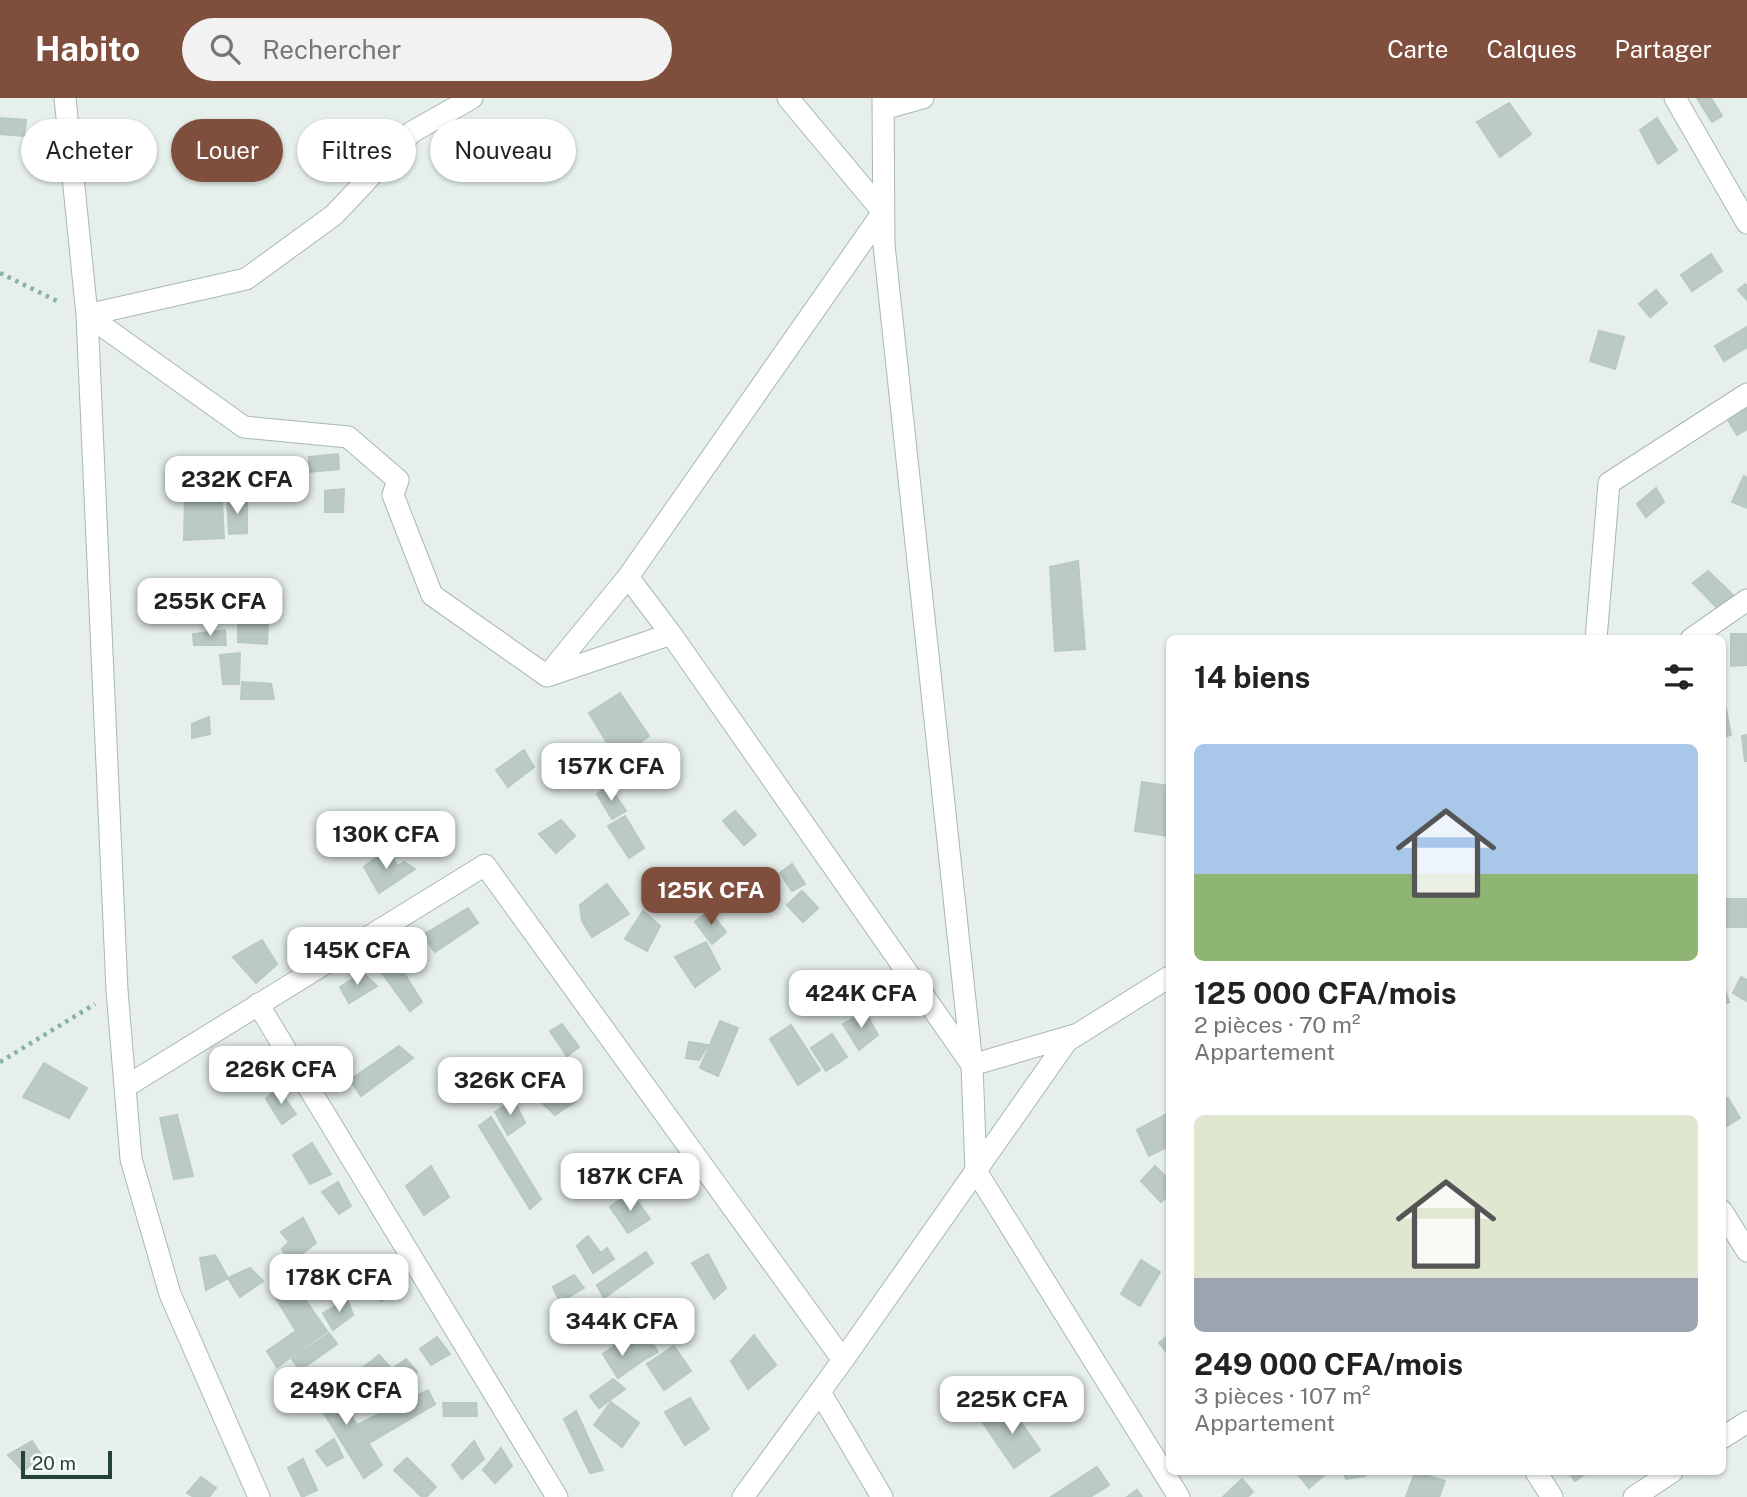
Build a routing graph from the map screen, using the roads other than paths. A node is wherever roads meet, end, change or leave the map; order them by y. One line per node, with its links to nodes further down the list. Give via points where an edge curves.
1 (65, 98): 9 (street)
2 (472, 98): 9 (street, via 412,132 334,215 246,279)
3 (788, 98): 7 (street)
4 (923, 98): 6 (street)
5 (1675, 98): 8 (street)
6 (883, 104): 7 (street)
7 (883, 212): 11 (street); 20 (street)
8 (1747, 223)
9 (87, 315): 16 (street, via 244,427 348,437 398,480 393,495 432,595); 21 (street)
10 (1747, 394): 14 (street, via 1609,483)
11 (628, 577): 13 (street); 16 (street)
12 (1747, 600): 15 (street)
13 (671, 634): 16 (street); 20 (street)
14 (1596, 635)
15 (1696, 635)
16 (547, 676)
17 (1166, 979): 19 (street)
18 (258, 1004): 21 (street); 25 (street, via 485,864); 34 (street)
19 (1078, 1034): 20 (street); 22 (street, via 1067,1041)
20 (972, 1065): 22 (street)
21 (125, 1087): 33 (street, via 131,1159 170,1294)
22 (976, 1171): 25 (street); 29 (street)
23 (1726, 1217): 24 (street)
24 (1747, 1251)
25 (843, 1360): 26 (street)
26 (820, 1392): 35 (street); 36 (street)
27 (1747, 1422): 28 (street)
28 (1726, 1435)
29 (1166, 1475)
30 (1166, 1475): 37 (street)
31 (1538, 1475): 38 (street)
32 (1667, 1475): 39 (street)
33 (259, 1497)
34 (557, 1497)
35 (743, 1497)
36 (882, 1497)
37 (1180, 1497)
38 (1552, 1497)
39 (1634, 1497)

